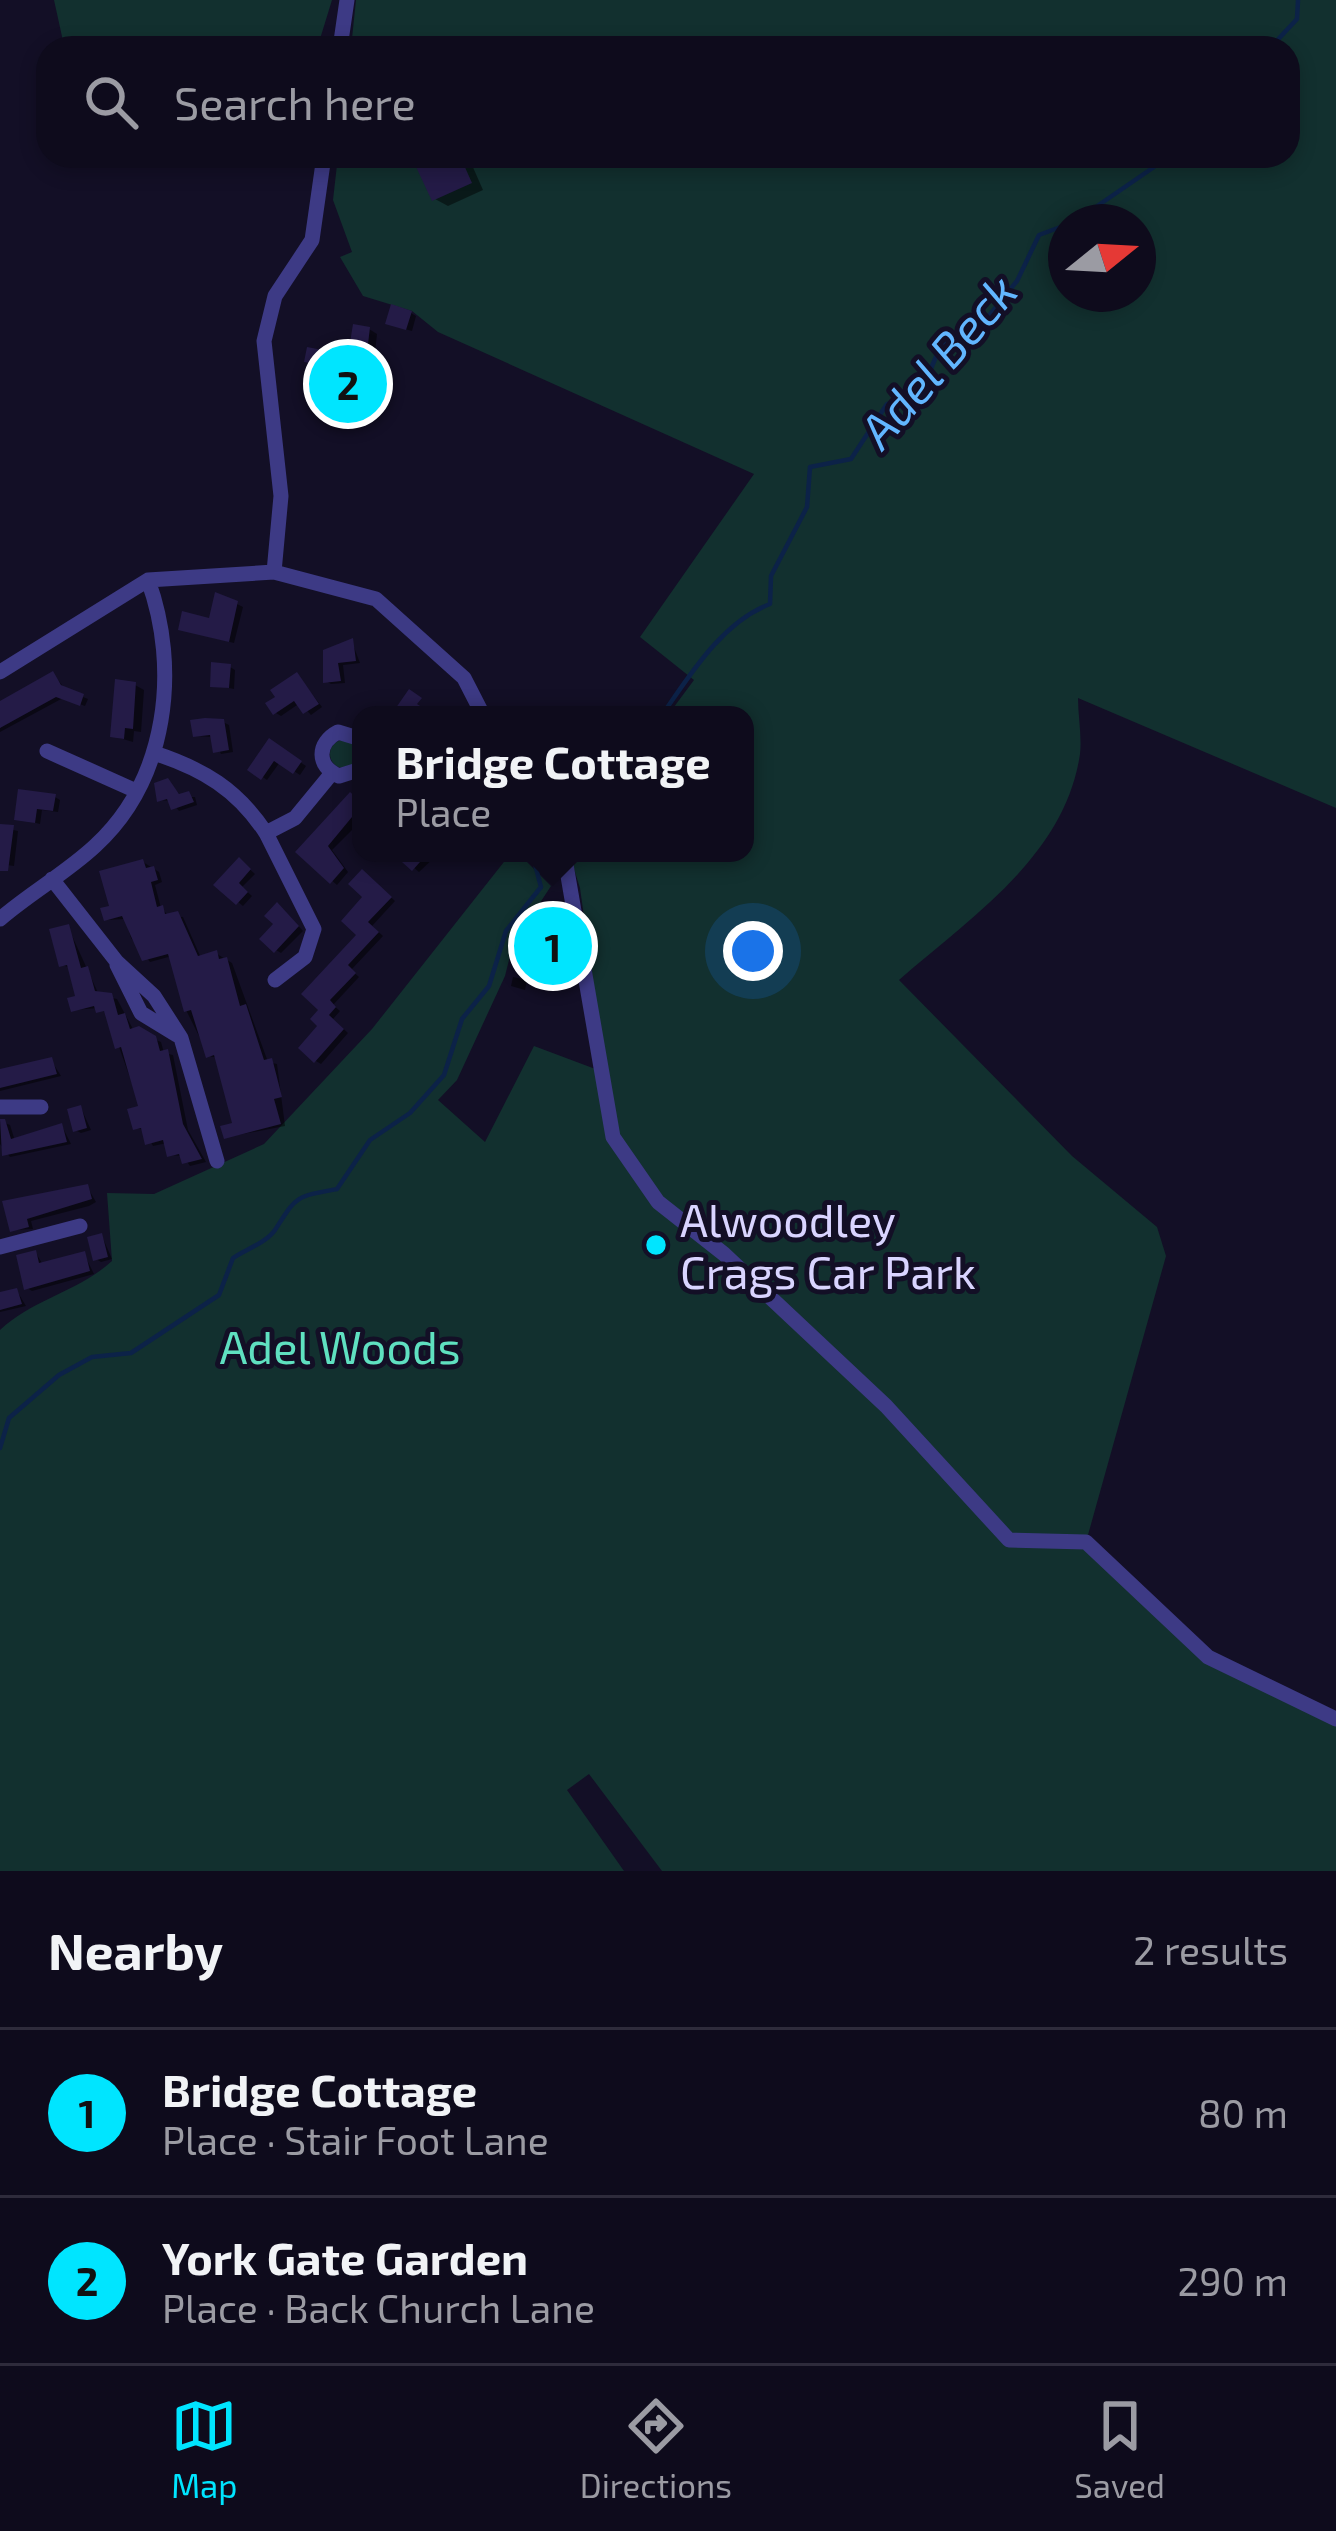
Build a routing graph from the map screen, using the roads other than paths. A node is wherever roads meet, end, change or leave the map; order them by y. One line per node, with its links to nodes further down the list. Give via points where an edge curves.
1 (346, 0): 2 (street)
2 (342, 36)
3 (322, 168): 4 (street, via 312,239 275,296 264,341 282,524)
4 (274, 572): 5 (street); 7 (street, via 376,599 464,678)
5 (148, 580): 6 (street); 10 (street, via 166,652)
6 (0, 672)
7 (479, 706)
8 (352, 734): 11 (street, via 326,740 321,754)
9 (46, 751): 13 (street)
10 (154, 753): 13 (street); 14 (street, via 208,772)
11 (332, 773): 12 (street); 14 (street, via 295,818)
12 (352, 774)
13 (134, 790): 16 (street, via 100,842)
14 (266, 833): 18 (street, via 314,929 305,957)
15 (566, 862): 24 (street, via 613,1137 658,1202 886,1406 1009,1540 1086,1542 1208,1657)
16 (52, 879): 17 (street); 21 (street, via 181,1038)
17 (0, 920)
18 (275, 980)
19 (0, 1107): 20 (street)
20 (41, 1107)
21 (217, 1161)
22 (80, 1226): 23 (street)
23 (0, 1247)
24 (1336, 1719)

